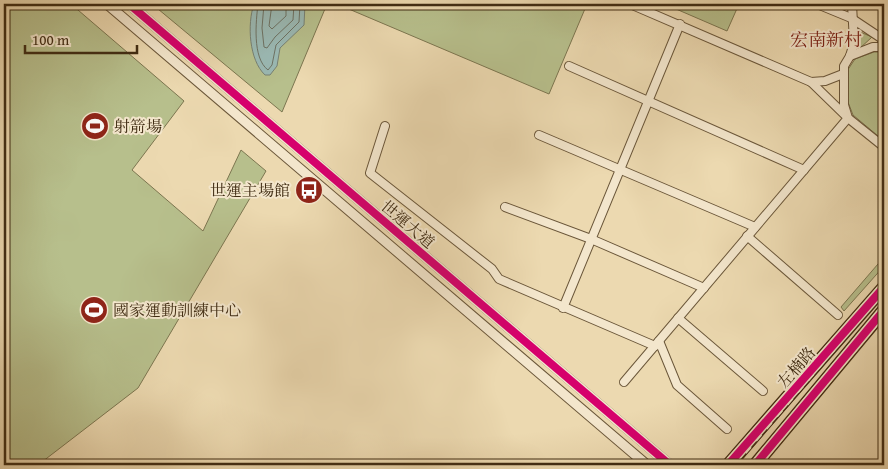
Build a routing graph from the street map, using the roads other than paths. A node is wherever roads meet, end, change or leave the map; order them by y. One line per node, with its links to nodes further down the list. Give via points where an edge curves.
1 (107, 4): 35 (street, 世運大道)
2 (129, 4): 36 (street, 世運大道)
3 (630, 4): 7 (street)
4 (817, 4): 6 (street)
5 (852, 4): 6 (street)
6 (852, 18): 8 (street); 10 (street, via 854,43)
7 (680, 24): 13 (street); 14 (street)
8 (884, 40)
9 (884, 47): 10 (street)
10 (850, 56): 12 (street)
11 (569, 66): 14 (street)
12 (843, 74): 13 (street); 15 (street, via 844,105)
13 (811, 82): 15 (street)
14 (648, 102): 19 (street); 20 (street)
15 (848, 118): 18 (street); 20 (street)
16 (386, 126): 27 (street, via 370,173 492,270 499,279)
17 (539, 135): 19 (street)
18 (884, 147)
19 (620, 169): 22 (street); 24 (street)
20 (804, 170): 22 (street)
21 (505, 207): 24 (street)
22 (755, 227): 23 (street)
23 (747, 236): 26 (street); 29 (street)
24 (591, 239): 26 (street); 27 (street)
25 (884, 287): 37 (main road, 左楠路)
26 (704, 288): 30 (street)
27 (562, 308): 31 (street)
28 (884, 310): 38 (main road, 左楠路)
29 (838, 315)
30 (678, 318): 31 (street); 33 (street)
31 (657, 343): 32 (street); 34 (street, via 678,385)
32 (624, 382)
33 (762, 391)
34 (727, 429)
35 (647, 465)
36 (670, 465)
37 (728, 465)
38 (755, 465)

